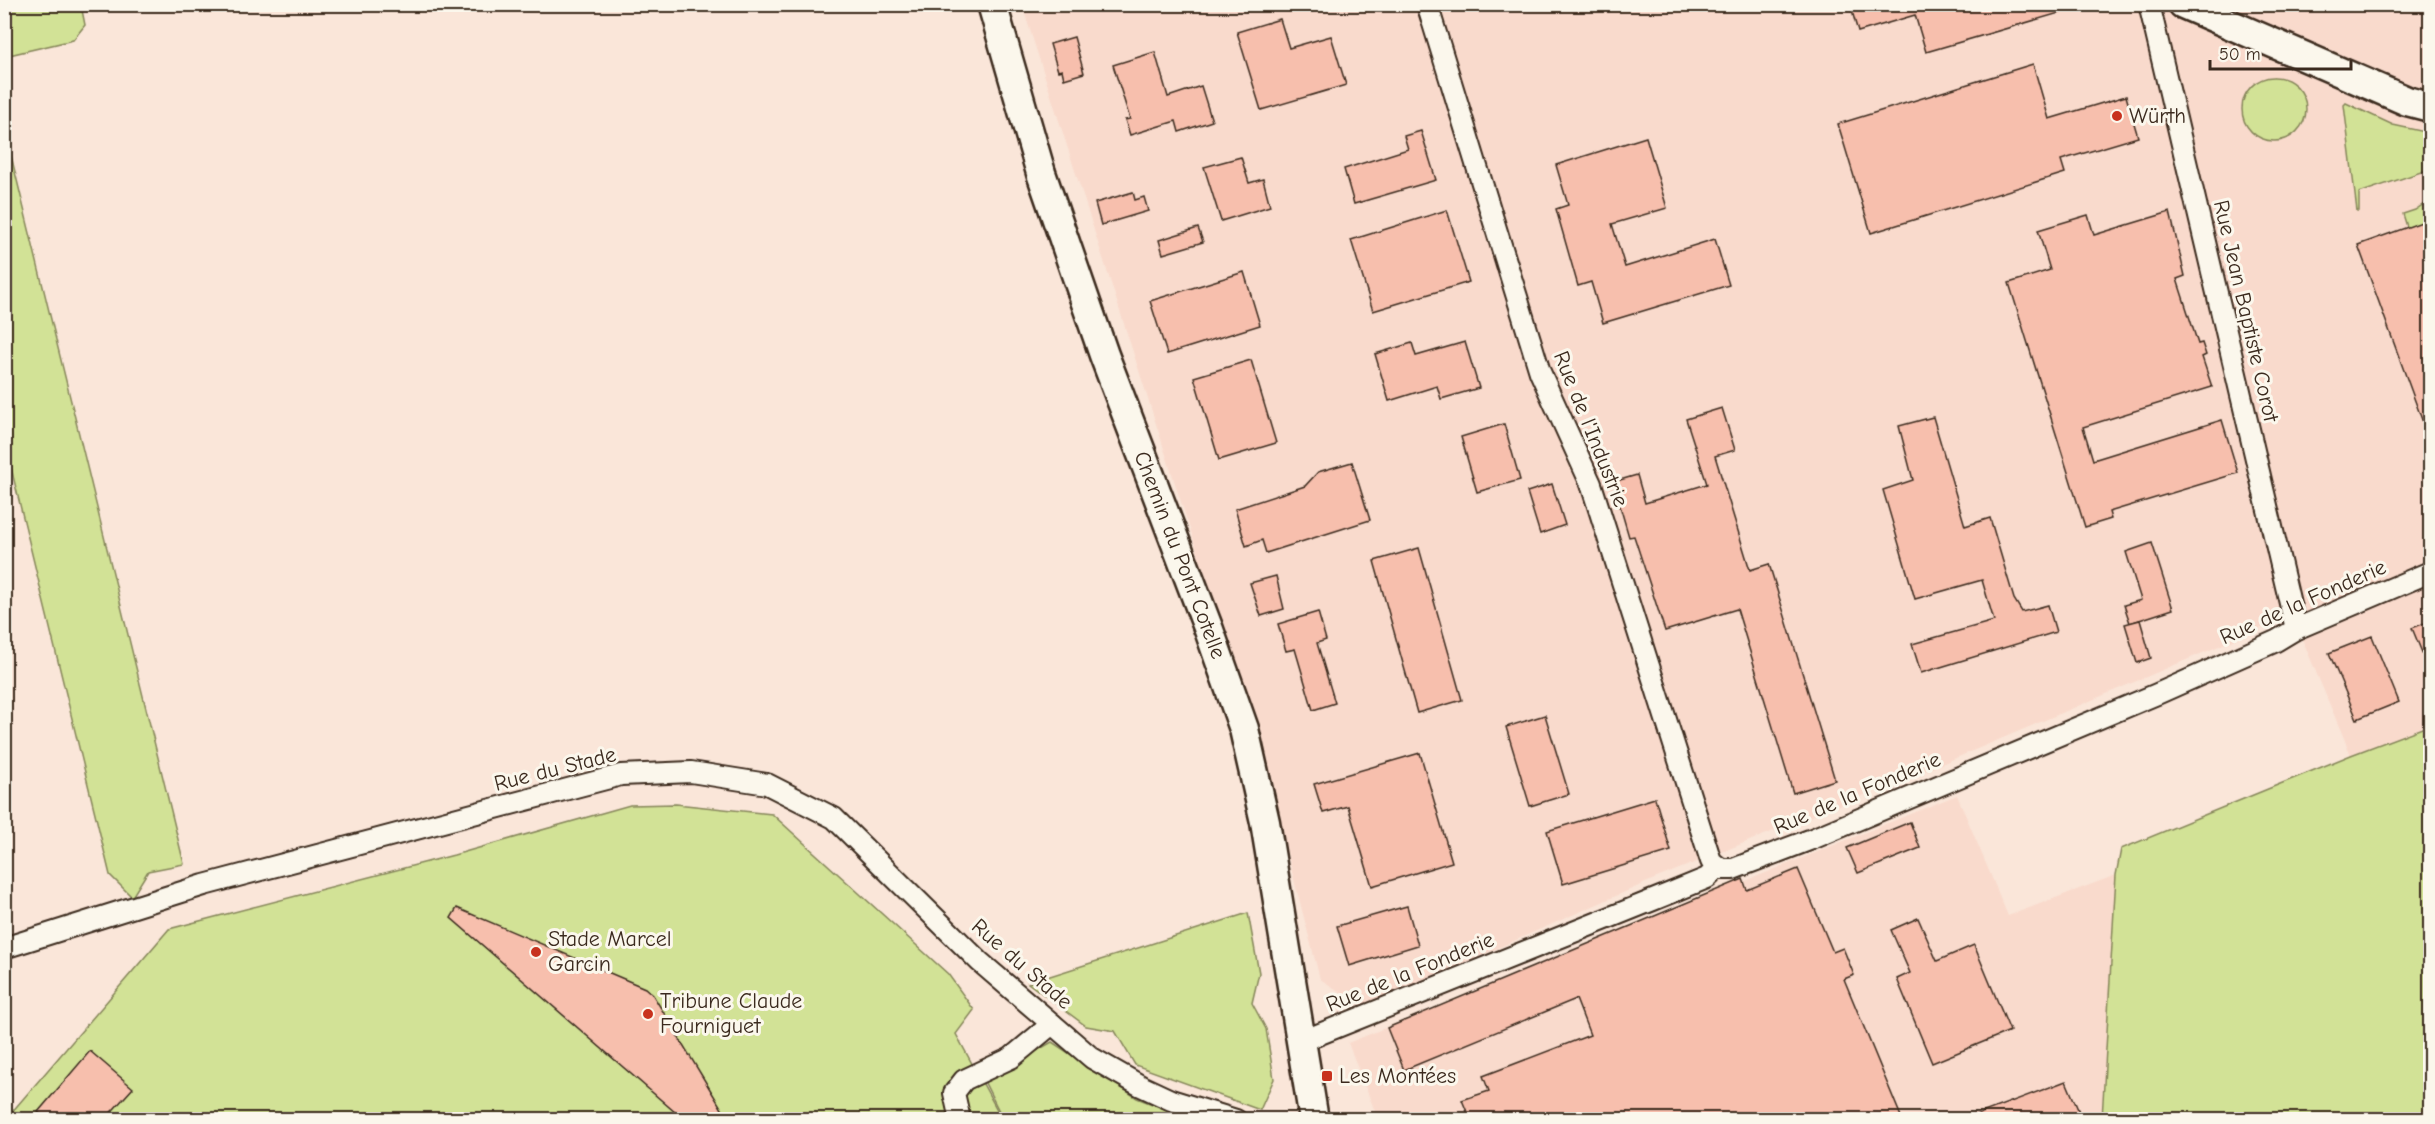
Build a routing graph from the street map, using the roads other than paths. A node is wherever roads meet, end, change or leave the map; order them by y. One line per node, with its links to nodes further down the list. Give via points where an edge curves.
1 (992, 4): 11 (street, Chemin du Pont Cotelle, via 1041,172 1100,345 1244,729 1265,822)
2 (1427, 4): 8 (street, Rue de l'Industrie, via 1540,372 1591,484 1711,861)
3 (2149, 4): 7 (street, Rue Jean Baptiste Corot)
4 (2183, 4): 5 (street, via 2407,101)
5 (2430, 107)
6 (2430, 572): 7 (street, Rue de la Fonderie)
7 (2296, 629): 8 (street, Rue de la Fonderie, via 2168,689 1812,839 1733,869)
8 (1718, 867): 11 (street, Rue de la Fonderie, via 1707,878)
9 (4, 948): 10 (street, Rue du Stade, via 204,885 621,775 691,772 767,784 834,818 980,962)
10 (1052, 1024): 12 (street, via 1011,1058 964,1080 954,1093); 13 (street, Rue du Stade, via 1092,1058 1141,1086 1195,1109)
11 (1300, 1042): 14 (street, Chemin du Pont Cotelle)
12 (960, 1119)
13 (1236, 1119)
14 (1314, 1119)

